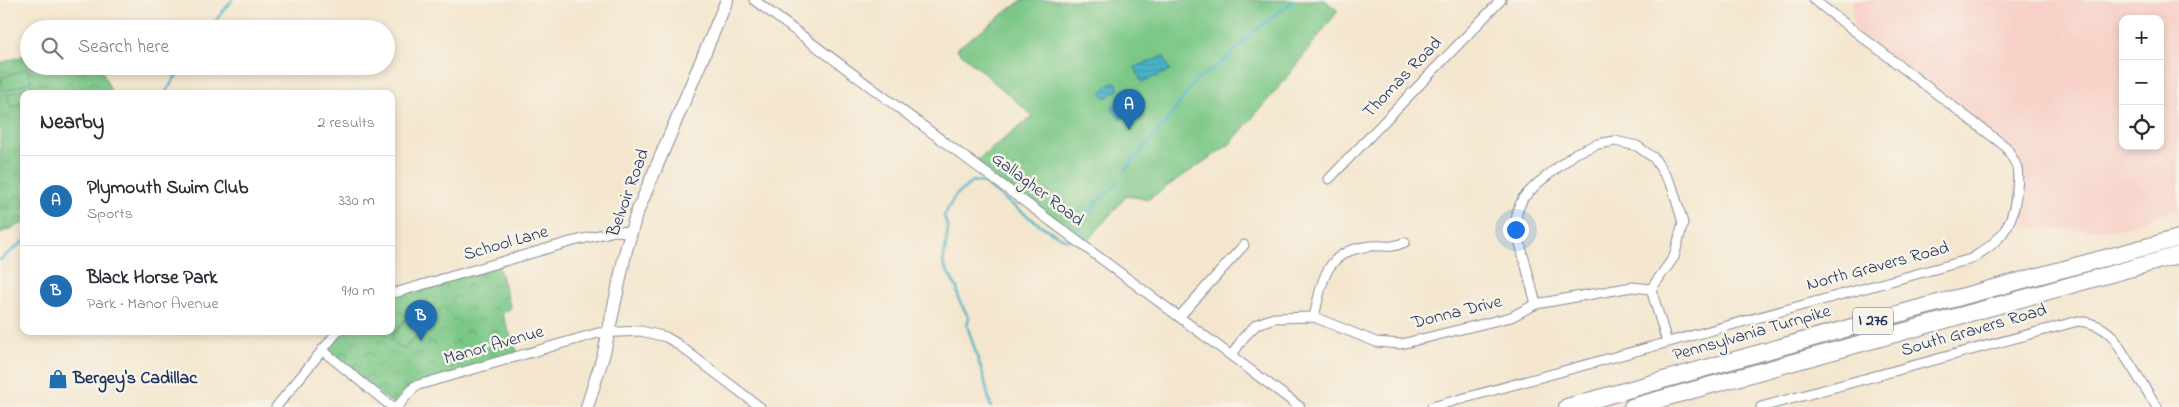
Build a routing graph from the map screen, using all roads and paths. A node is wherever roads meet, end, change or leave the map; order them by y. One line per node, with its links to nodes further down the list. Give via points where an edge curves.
1 (727, 0): 6 (street, Belvoir Road)
2 (754, 0): 14 (street, Gallagher Road)
3 (1501, 0): 5 (street, Thomas Road)
4 (1814, 0): 18 (street, North Gravers Road, via 2006,147 2017,169 2014,212 2005,233 1990,248 1971,259)
5 (1329, 179)
6 (630, 232): 12 (street, School Lane, via 615,231 570,242); 16 (street, Belvoir Road)
7 (2179, 238): 28 (highway, Pennsylvania Turnpike / I 276)
8 (1405, 242): 15 (street, via 1394,247 1357,247 1338,256 1324,277)
9 (1244, 245): 14 (street)
10 (2179, 255): 29 (highway, I 276)
11 (1651, 289): 13 (street, Donna Drive, via 1632,287); 13 (street, via 1674,257 1683,223 1672,186 1654,158 1637,146 1615,141 1576,153 1523,198 1517,212 1516,228); 18 (street)
12 (395, 293)
13 (1536, 304): 15 (street, Donna Drive, via 1511,316 1401,344 1376,342)
14 (1180, 316): 20 (street, Gallagher Road)
15 (1314, 316): 20 (street, Donna Drive, via 1274,318 1257,324)
16 (609, 332): 23 (street, Manor Avenue, via 415,386); 24 (street, Belvoir Road); 25 (street, Manor Avenue, via 640,331 666,337)
17 (335, 335): 19 (street)
18 (1666, 342): 27 (street, North Gravers Road)
19 (322, 350): 21 (street); 22 (street)
20 (1232, 355): 26 (street, Gallagher Road)
21 (276, 407)
22 (392, 407)
23 (397, 407)
24 (587, 407)
25 (760, 407)
26 (1300, 407)
27 (1432, 407)
28 (1567, 407)
29 (1632, 407)
30 (1761, 407): 31 (street, South Gravers Road, via 2078,321 2099,326 2113,337)
31 (2157, 407)

